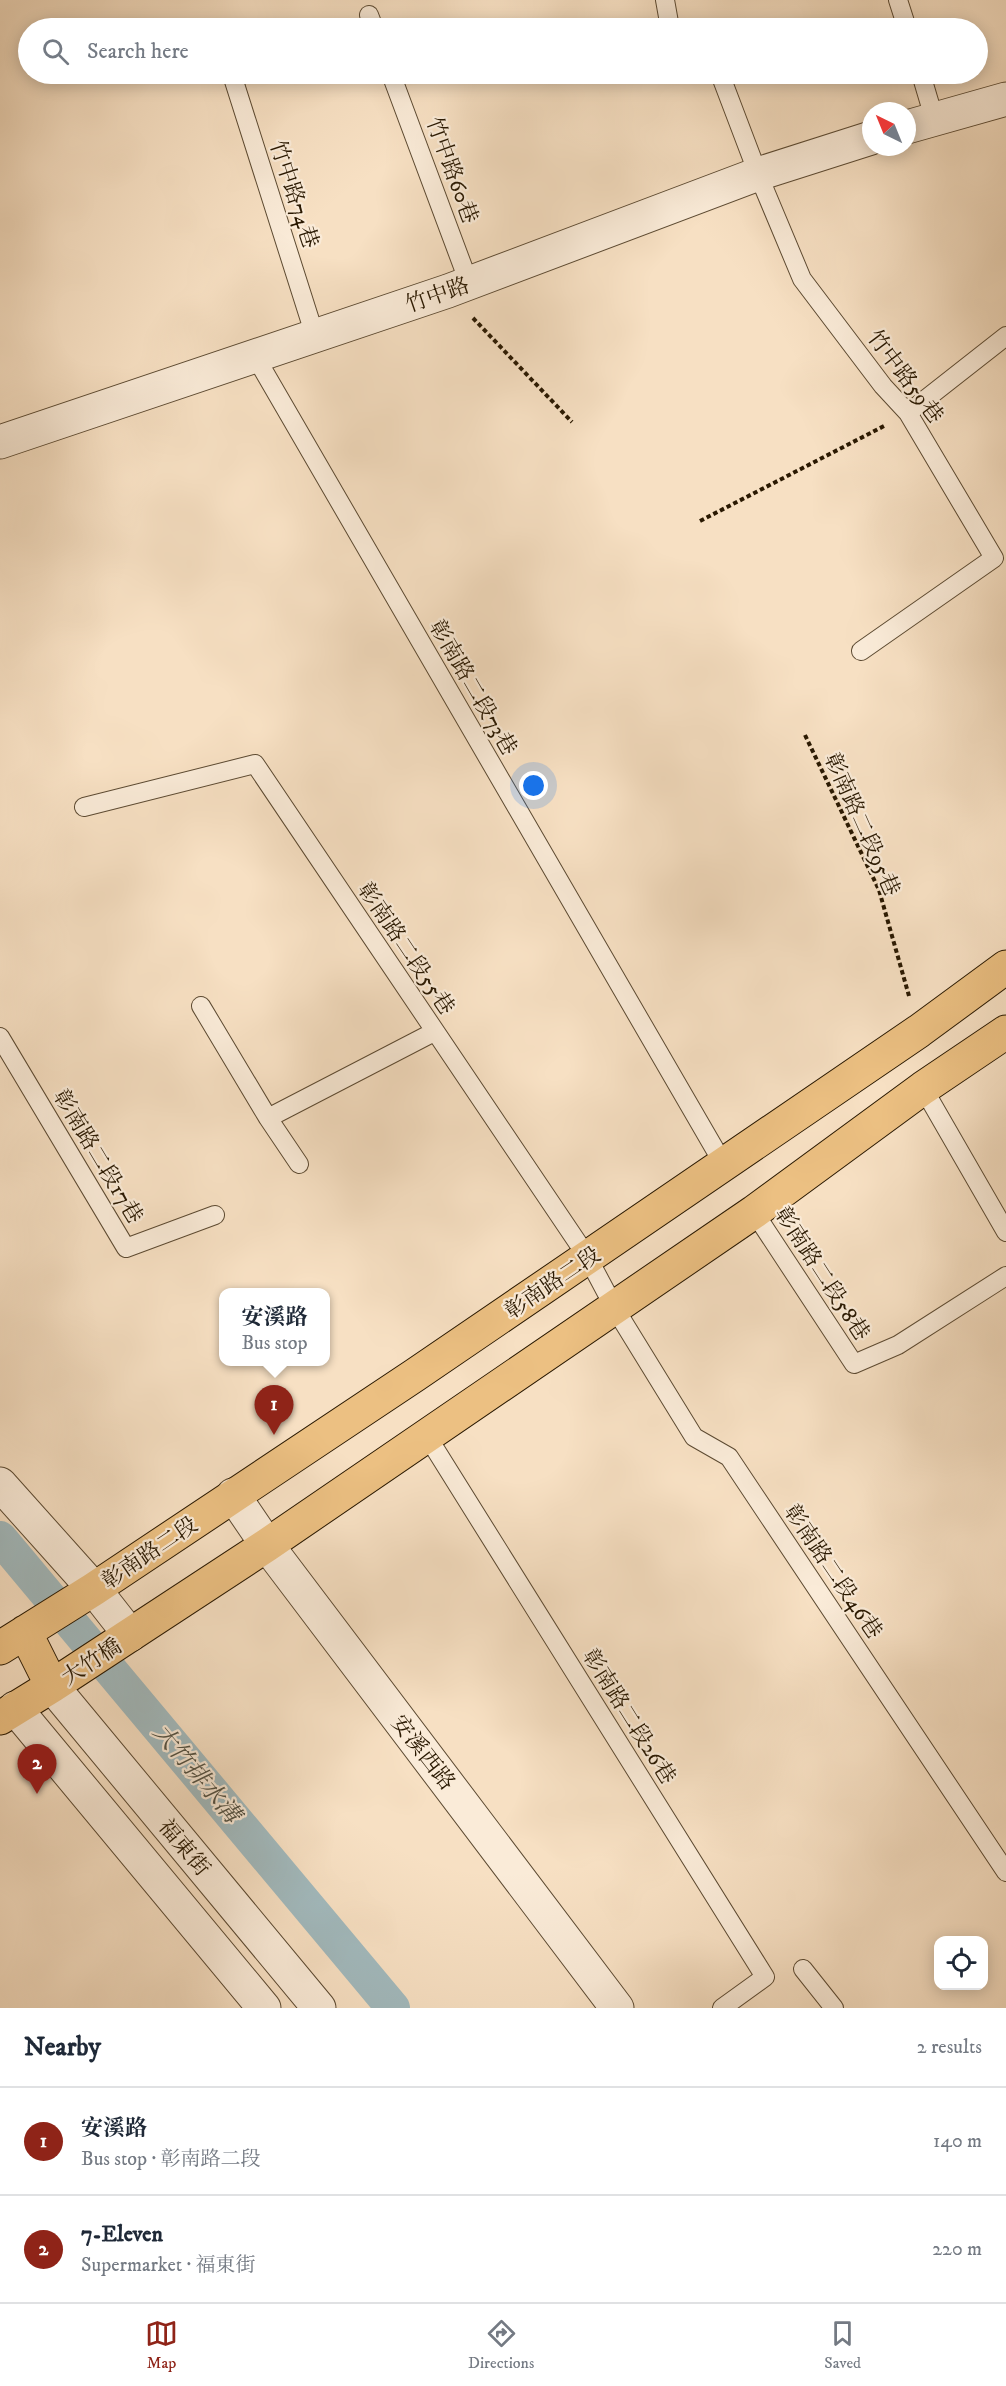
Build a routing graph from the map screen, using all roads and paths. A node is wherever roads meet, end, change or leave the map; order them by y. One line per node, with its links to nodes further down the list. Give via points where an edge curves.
1 (665, 0): 3 (lane)
2 (898, 0): 4 (lane)
3 (668, 18)
4 (904, 18)
5 (235, 84): 14 (lane, 竹中路74巷)
6 (394, 84): 13 (lane, 竹中路60巷)
7 (724, 84): 12 (lane, 竹中路59巷)
8 (921, 84): 10 (lane)
9 (1006, 99): 10 (street)
10 (921, 122)
11 (862, 141): 12 (street, 竹中路)
12 (758, 174): 13 (street, 竹中路); 17 (lane, 竹中路59巷, via 802,279 883,386)
13 (458, 287): 14 (street, 竹中路); 18 (path)
14 (315, 336): 16 (street, 竹中路)
15 (1006, 336): 17 (lane)
16 (255, 356): 19 (street, 竹中路); 33 (lane, 彰南路二段73巷)
17 (909, 413): 20 (path); 21 (lane, 竹中路59巷, via 994,558)
18 (572, 422)
19 (0, 442)
20 (700, 521)
21 (861, 651)
22 (805, 735): 26 (path, 彰南路二段95巷, via 879,890)
23 (84, 807): 27 (lane, 彰南路二段55巷, via 255,764)
24 (1006, 967): 26 (main road, 彰南路二段)
25 (201, 1006): 31 (lane)
26 (919, 1031): 33 (main road, 彰南路二段)
27 (434, 1032): 31 (lane); 37 (lane, 彰南路二段55巷)
28 (1006, 1032): 30 (main road)
29 (0, 1037): 35 (lane, 彰南路二段17巷, via 126,1248)
30 (923, 1088): 34 (main road); 36 (lane)
31 (268, 1118): 32 (lane)
32 (299, 1164)
33 (724, 1165): 37 (main road, 彰南路二段)
34 (754, 1212): 38 (lane, 彰南路二段58巷, via 854,1364 898,1345); 39 (main road)
35 (215, 1215)
36 (1006, 1232)
37 (588, 1258): 39 (lane, 彰南路二段55巷); 42 (main road, 彰南路二段)
38 (1006, 1276)
39 (614, 1307): 40 (main road); 51 (lane, 彰南路二段46巷, via 694,1437 729,1457)
40 (427, 1436): 43 (main road); 58 (lane, 彰南路二段26巷, via 765,1977)
41 (0, 1484): 44 (street)
42 (233, 1495): 43 (street, 安溪西路); 44 (main road, 彰南路二段)
43 (267, 1545): 45 (main road); 57 (street, 安溪西路)
44 (94, 1589): 45 (street); 46 (main road)
45 (130, 1635): 47 (main road, 大竹橋)
46 (13, 1640): 47 (main road)
47 (52, 1686): 48 (main road, 大竹橋); 49 (street, 福東街)
48 (5, 1707): 50 (street, 福東街)
49 (171, 1830): 50 (street); 52 (street, 福東街)
50 (138, 1856): 53 (street, 福東街)
51 (1006, 1872)
52 (254, 1930): 53 (street); 56 (street, 福東街)
53 (222, 1958): 55 (street, 福東街)
54 (803, 1969): 59 (lane)
55 (264, 2008)
56 (319, 2008)
57 (617, 2008)
58 (722, 2008)
59 (834, 2008)

